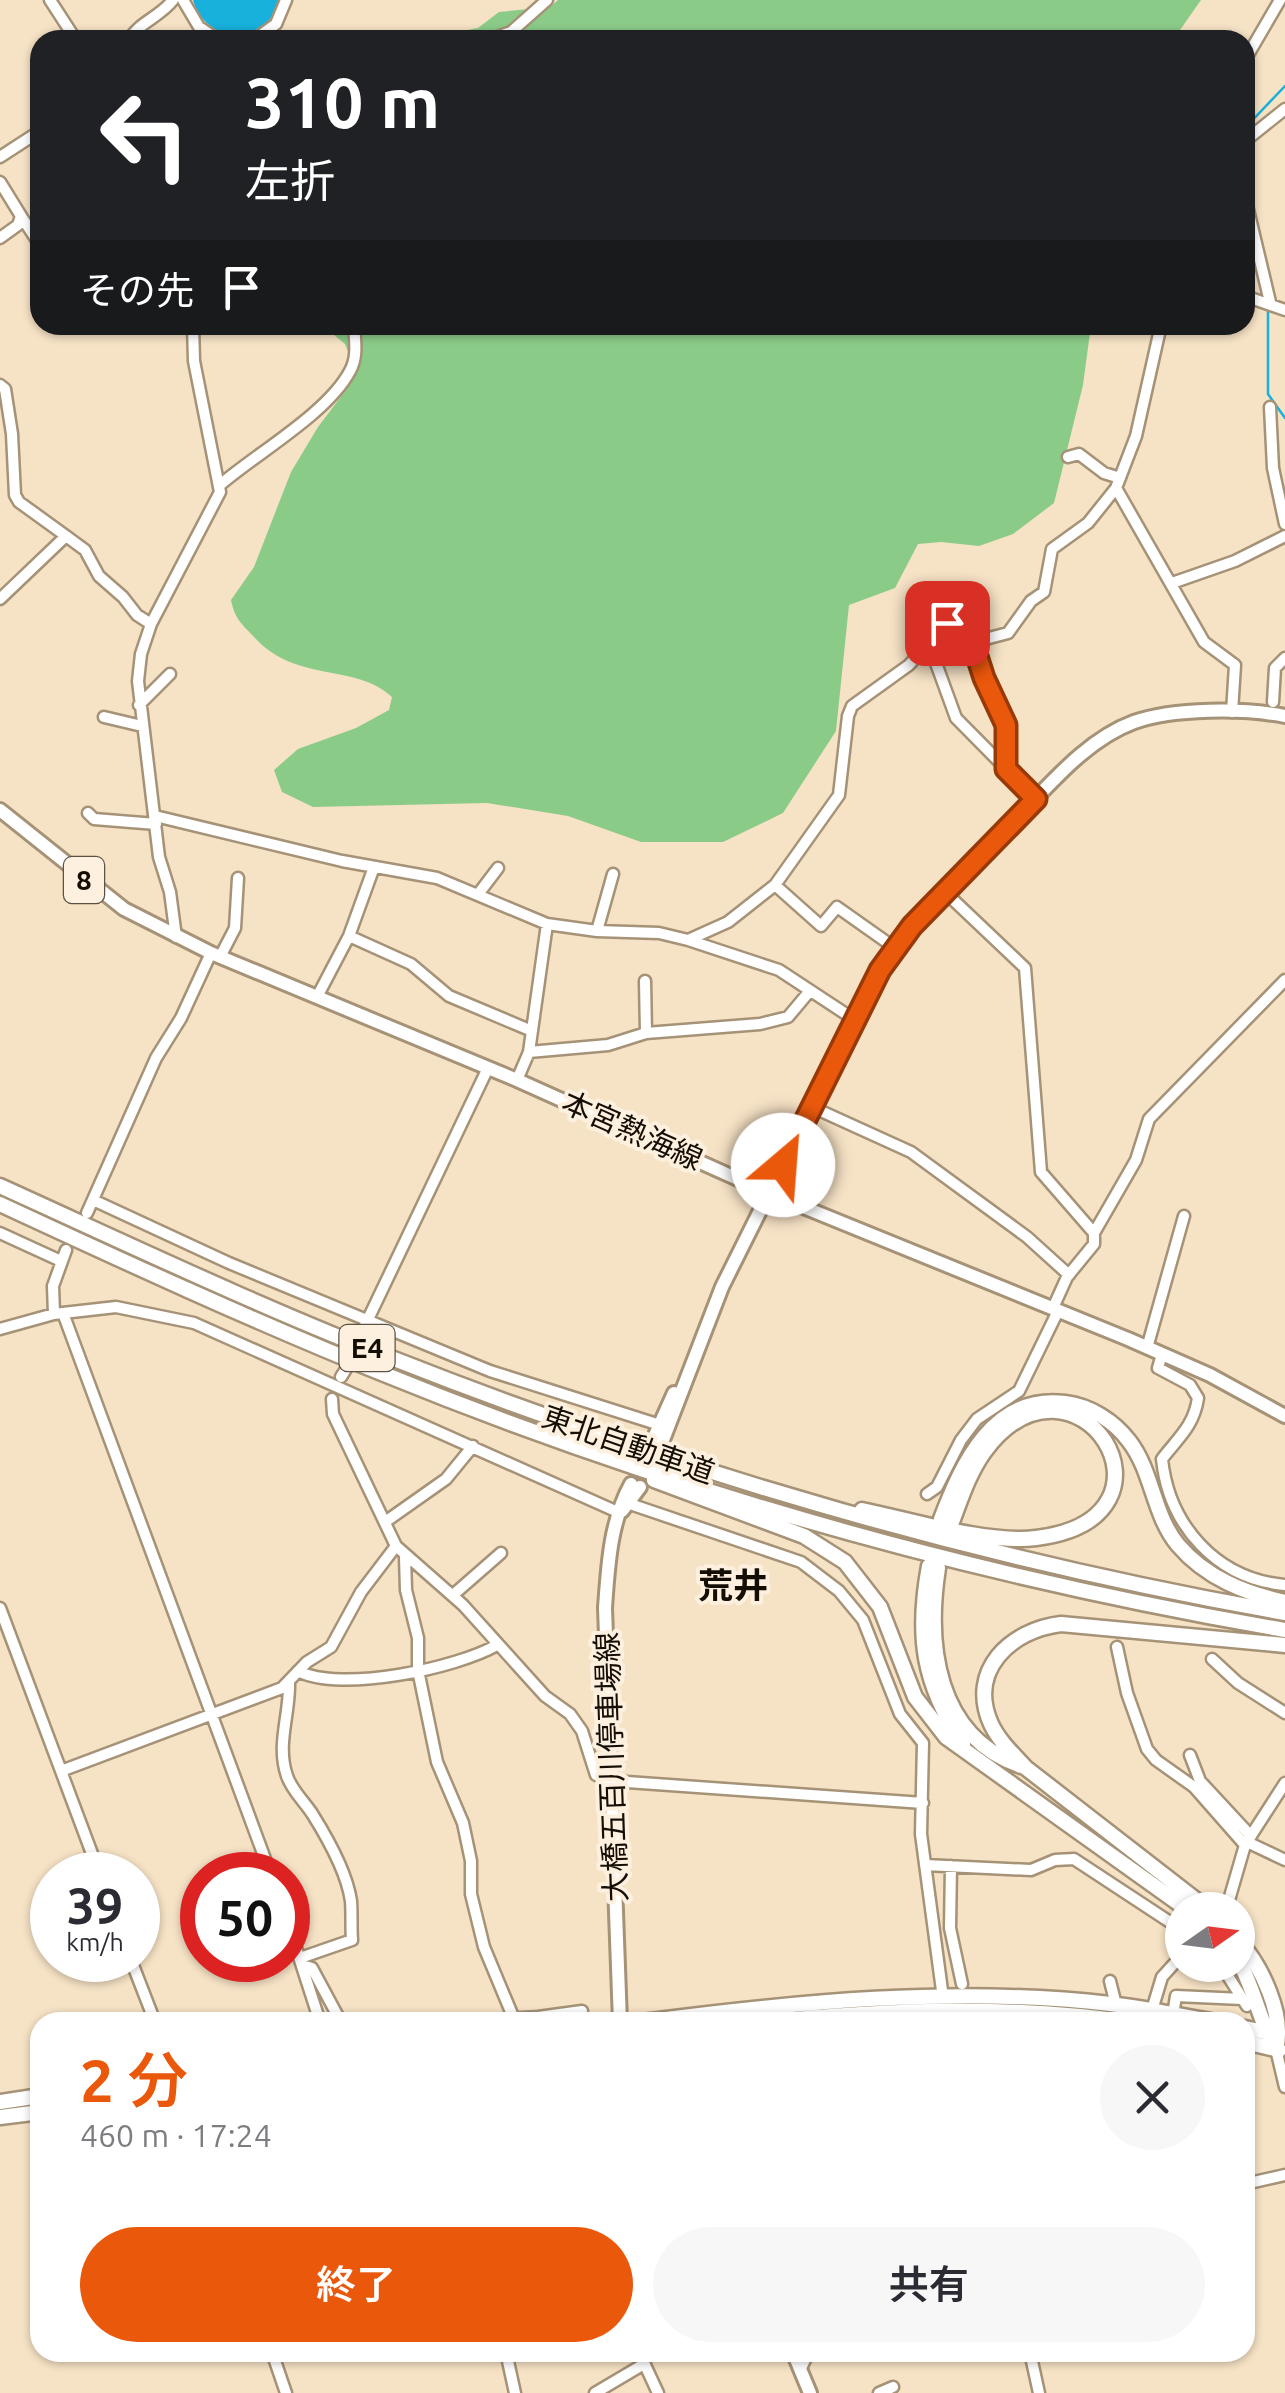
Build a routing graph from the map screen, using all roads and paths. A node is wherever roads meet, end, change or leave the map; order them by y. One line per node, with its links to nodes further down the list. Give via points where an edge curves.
1 (50, 0): 7 (street)
2 (183, 0): 9 (street)
3 (286, 0): 10 (street)
4 (547, 0): 11 (street)
5 (1282, 0): 12 (street)
6 (166, 3): 8 (street)
7 (70, 30)
8 (135, 30)
9 (202, 30)
10 (268, 30)
11 (513, 30)
12 (1255, 43)
13 (1285, 109): 14 (street)
14 (1255, 133)
15 (30, 138): 16 (street)
16 (0, 157)
17 (0, 182): 18 (street)
18 (22, 216): 19 (street); 20 (street)
19 (30, 229)
20 (0, 238)
21 (1255, 239): 23 (street)
22 (1255, 298): 23 (street)
23 (1270, 302): 24 (street)
24 (1285, 310)
25 (193, 335): 32 (street)
26 (355, 335): 32 (street, via 351,370 333,394)
27 (1159, 335): 31 (street)
28 (0, 386): 34 (street, via 12,434 15,496)
29 (1270, 407): 33 (street)
30 (1068, 457): 31 (street, via 1079,454)
31 (1118, 483): 36 (street); 39 (street, via 1088,523 1052,549 1044,592 1012,629)
32 (220, 486): 38 (street)
33 (1285, 524)
34 (66, 536): 37 (street); 38 (street)
35 (1285, 536): 36 (street)
36 (1172, 582): 46 (street, via 1204,642 1235,665)
37 (0, 600)
38 (150, 624): 44 (street, via 139,669)
39 (974, 642): 40 (street, via 956,621 942,626); 49 (street, via 1006,725)
40 (928, 644): 49 (street, via 956,718); 58 (street, via 852,706 838,795)
41 (1285, 658): 45 (street, via 1275,668)
42 (170, 674): 44 (street)
43 (1285, 688): 45 (street)
44 (140, 704): 48 (street)
45 (1277, 711): 46 (main road)
46 (1232, 712): 50 (main road, via 1153,717 1119,728)
47 (104, 717): 48 (street)
48 (142, 726): 53 (street)
49 (1006, 769): 50 (street)
50 (1036, 799): 59 (main road)
51 (0, 810): 64 (main road, 本宮熱海線 / 8, via 112,901)
52 (88, 814): 53 (street)
53 (156, 820): 54 (street); 64 (street)
54 (374, 867): 60 (street); 63 (street)
55 (498, 868): 60 (street)
56 (613, 874): 62 (street)
57 (238, 878): 67 (street, via 235,928)
58 (774, 886): 65 (street, via 728,922); 66 (street, via 822,926 837,907)
59 (945, 892): 66 (main road); 86 (street, via 1025,968 1041,1172)
60 (479, 893): 61 (street)
61 (547, 924): 62 (street); 73 (street)
62 (597, 931): 65 (street)
63 (348, 936): 71 (street); 73 (street, via 411,964 450,996)
64 (176, 937): 67 (main road, 本宮熱海線 / 8)
65 (688, 940): 70 (street, via 772,966)
66 (895, 948): 72 (main road)
67 (216, 955): 71 (main road, 本宮熱海線 / 8); 81 (street, via 156,1058)
68 (1285, 980): 86 (street, via 1149,1119 1136,1160)
69 (645, 982): 74 (street)
70 (809, 992): 72 (street); 74 (street, via 788,1016 760,1024)
71 (317, 997): 76 (main road, 本宮熱海線 / 8)
72 (854, 1020): 78 (main road)
73 (532, 1031): 75 (street)
74 (646, 1033): 75 (street, via 608,1045)
75 (529, 1052): 77 (street)
76 (488, 1068): 77 (main road, 本宮熱海線 / 8); 90 (street)
77 (517, 1080): 80 (main road, 本宮熱海線 / 8)
78 (812, 1107): 80 (main road); 87 (street, via 911,1152)
79 (0, 1186): 101 (highway, 東北自動車道 / E4, via 390,1358)
80 (768, 1194): 88 (main road, 本宮熱海線 / 8); 93 (main road)
81 (94, 1200): 83 (street); 90 (street)
82 (0, 1204): 99 (highway, 東北自動車道 / E4, via 382,1374)
83 (87, 1213)
84 (1184, 1216): 94 (street)
85 (0, 1233): 89 (street, via 64,1256 54,1286)
86 (1094, 1233): 87 (street, via 1094,1244)
87 (1069, 1275): 88 (street)
88 (1055, 1310): 94 (main road, 本宮熱海線 / 8); 103 (street, via 1019,1391 977,1419 937,1487)
89 (58, 1313): 91 (street); 100 (street, via 116,1307 194,1323); 123 (street)
90 (368, 1320): 92 (street); 98 (street, via 490,1371)
91 (0, 1329)
92 (360, 1336)
93 (698, 1346): 98 (main road); 98 (main road, via 656,1444)
94 (1147, 1348): 95 (main road, 本宮熱海線 / 8)
95 (1162, 1354): 97 (main road, 本宮熱海線 / 8); 109 (street, via 1158,1368 1198,1398 1193,1420 1162,1459 1180,1520 1230,1568)
96 (332, 1399): 105 (street)
97 (1284, 1414)
98 (660, 1425)
99 (566, 1442): 114 (highway, 東北自動車道 / E4, via 958,1561); 124 (highway, via 804,1536 845,1562 880,1607 915,1696 946,1737)
100 (473, 1446): 104 (street); 105 (street, via 446,1479)
101 (744, 1484): 111 (highway, via 956,1529 1030,1538 1073,1528 1100,1508 1116,1470 1096,1427 1076,1416 1043,1414 1001,1434 946,1520 966,1461 998,1422 1034,1405 1070,1404 1103,1417 1129,1441 1169,1532 1187,1554 1234,1587); 113 (highway, 東北自動車道 / E4, via 991,1552)
102 (636, 1486): 104 (main road, 大橋五百川停車場線)
103 (926, 1494)
104 (625, 1508): 128 (main road, 大橋五百川停車場線, via 610,1544 605,1608); 130 (street, via 801,1562 828,1581 862,1620 900,1714 923,1743)
105 (384, 1522): 106 (street)
106 (396, 1546): 108 (street); 120 (street, via 360,1592 331,1647)
107 (501, 1553): 110 (street)
108 (405, 1557): 110 (street); 119 (street)
109 (1285, 1585)
110 (452, 1595): 116 (street)
111 (1285, 1602)
112 (0, 1608): 127 (street)
113 (1285, 1613)
114 (1285, 1630)
115 (1285, 1644): 126 (highway, via 1079,1625 1032,1629 998,1656 985,1698 991,1724)
116 (497, 1645): 119 (street); 128 (street, via 576,1721 596,1776)
117 (1117, 1647): 131 (street, via 1147,1749)
118 (1212, 1658): 122 (street)
119 (418, 1670): 120 (street, via 356,1681); 158 (street, via 438,1762 466,1833 484,1947)
120 (298, 1672): 121 (street)
121 (289, 1683): 123 (street); 141 (street, via 286,1774 323,1832 348,1891 352,1940)
122 (1285, 1713)
123 (211, 1715): 127 (street); 133 (street)
124 (969, 1753): 126 (highway, via 936,1699 926,1666 922,1628 934,1567 933,1646 946,1695 977,1738 1001,1759); 139 (highway)
125 (1190, 1756): 131 (street, via 1200,1780)
126 (1026, 1768): 137 (highway)
127 (61, 1771): 132 (street)
128 (613, 1781): 130 (street); 160 (main road, 大橋五百川停車場線)
129 (1285, 1782): 131 (street)
130 (923, 1803): 135 (street)
131 (1248, 1841): 134 (street); 138 (street)
132 (91, 1852)
133 (262, 1852)
134 (1285, 1860)
135 (926, 1865): 136 (street); 151 (street)
136 (951, 1866): 140 (street, via 1031,1870 1074,1859); 150 (street, via 950,1928)
137 (1193, 1892)
138 (1232, 1892)
139 (1165, 1894)
140 (1165, 1919)
141 (310, 1958)
142 (310, 1967): 157 (street)
143 (1255, 1967): 167 (highway)
144 (1165, 1974): 153 (street)
145 (1110, 1981): 152 (street)
146 (140, 1982): 155 (street)
147 (307, 1982): 156 (street)
148 (1232, 1982): 163 (street, via 1244,2003 1176,1996)
149 (1250, 1982): 165 (highway)
150 (962, 1984)
151 (943, 1998): 152 (highway); 161 (highway)
152 (1116, 2005): 153 (highway)
153 (1152, 2010): 162 (highway)
154 (582, 2011): 159 (street)
155 (150, 2012)
156 (317, 2012)
157 (336, 2012)
158 (511, 2012)
159 (574, 2012)
160 (620, 2012)
161 (724, 2012)
162 (1162, 2012)
163 (1173, 2012)
164 (1255, 2030): 165 (highway)
165 (1266, 2033): 167 (highway)
166 (1255, 2042): 167 (highway)
167 (1282, 2043): 168 (street)
168 (1285, 2087)
169 (30, 2098): 170 (highway)
170 (0, 2102)
171 (30, 2113): 172 (highway)
172 (0, 2117)
173 (1285, 2175): 174 (street)
174 (1255, 2182)
175 (275, 2362): 183 (street)
176 (508, 2362): 184 (street)
177 (798, 2362): 181 (main road)
178 (804, 2362): 181 (street)
179 (1032, 2362): 189 (street)
180 (644, 2364): 185 (street); 186 (street)
181 (801, 2368): 187 (main road)
182 (893, 2387): 188 (street)
183 (286, 2393)
184 (515, 2393)
185 (595, 2393)
186 (658, 2393)
187 (810, 2393)
188 (879, 2393)
189 (1039, 2393)

